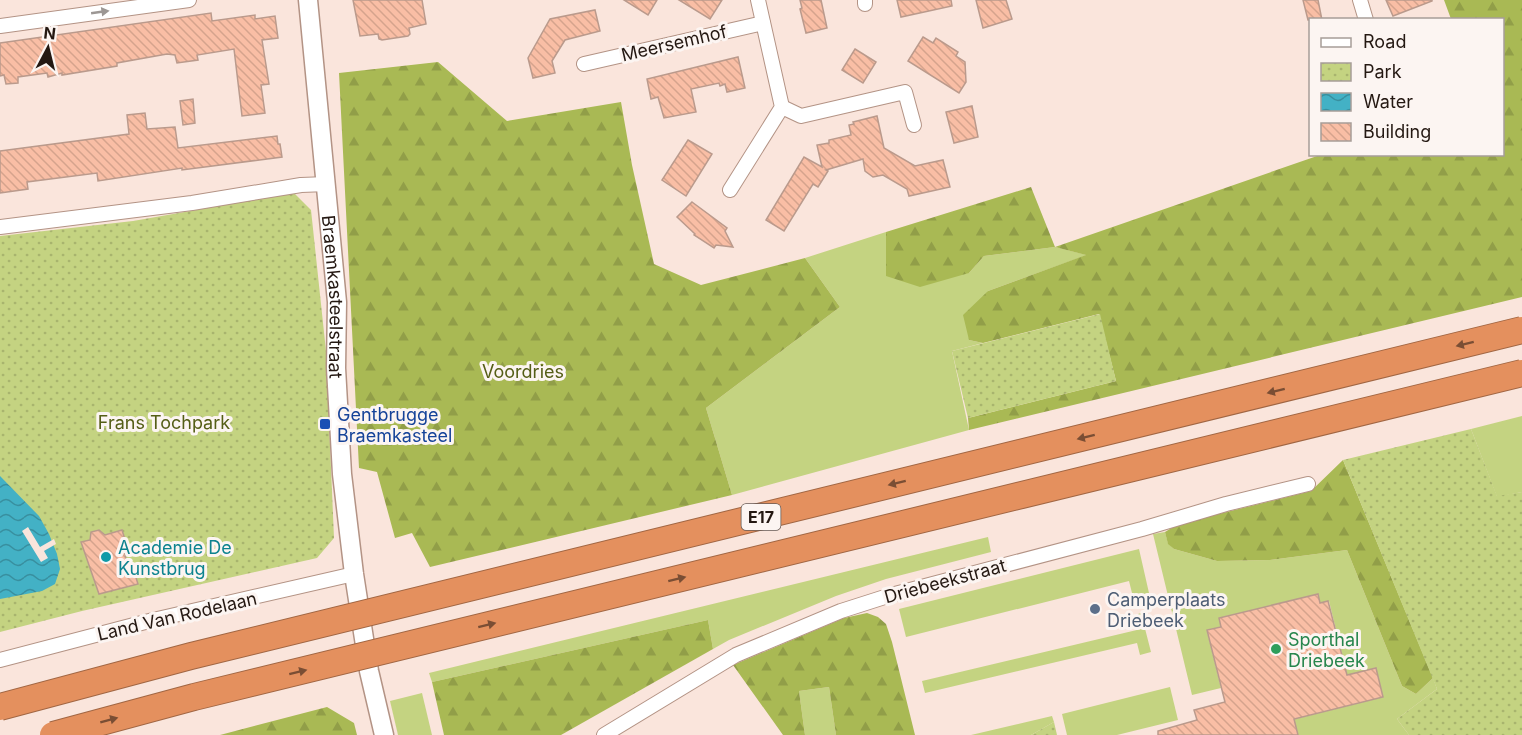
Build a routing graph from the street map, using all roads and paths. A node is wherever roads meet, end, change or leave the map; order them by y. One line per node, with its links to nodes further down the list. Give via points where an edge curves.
1 (189, 0): 7 (street, one-way to 1)
2 (308, 0): 11 (street, Braemkasteelstraat)
3 (758, 0): 6 (street)
4 (1360, 0): 5 (street)
5 (1365, 18)
6 (763, 23): 8 (street, Meersemhof); 9 (street)
7 (0, 26)
8 (584, 64)
9 (782, 107): 10 (street, via 801,116 905,92); 12 (street)
10 (914, 125)
11 (327, 184): 13 (street); 17 (street, Braemkasteelstraat, via 337,302 340,446)
12 (730, 190)
13 (0, 227)
14 (1522, 330): 19 (highway, E17, one-way to 19, bridge, via 191,656)
15 (1522, 373): 20 (highway, E17, one-way to 15, bridge, via 194,697)
16 (1308, 484): 22 (street, Driebeekstraat, via 841,611 736,655)
17 (354, 574): 18 (street, Land Van Rodelaan); 21 (street, Braemkasteelstraat, via 369,671)
18 (0, 660)
19 (0, 707)
20 (53, 735)
21 (384, 735)
22 (604, 735)

